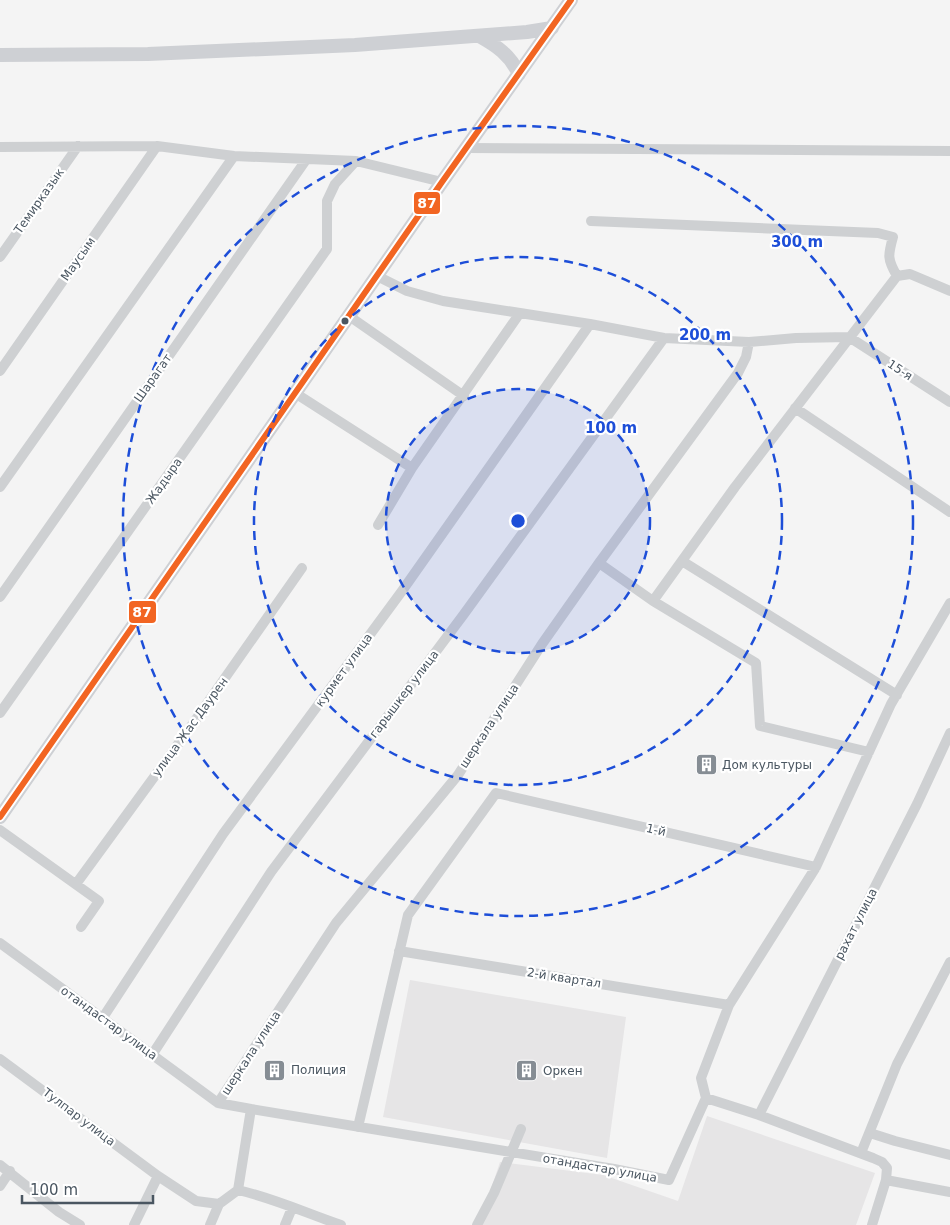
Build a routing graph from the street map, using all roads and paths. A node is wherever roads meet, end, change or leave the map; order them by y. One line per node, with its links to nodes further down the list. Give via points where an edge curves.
1 (571, 0): 2 (main road)
2 (552, 28): 3 (main road); 5 (main road)
3 (479, 36): 4 (main road, via 148,54); 5 (main road, via 510,57)
4 (0, 55)
5 (519, 74): 9 (main road)
6 (78, 146): 7 (street); 8 (street); 16 (street, Темирказык)
7 (157, 146): 11 (street); 26 (street, Маусым)
8 (0, 147)
9 (467, 148): 10 (street); 14 (main road)
10 (950, 151)
11 (234, 156): 12 (street); 32 (street)
12 (306, 160): 13 (street); 38 (street, Шарагат)
13 (356, 161): 14 (street); 42 (street, Жадыра, via 335,184 327,201 327,249)
14 (442, 182): 17 (main road)
15 (591, 221): 18 (street, via 878,233 893,236 888,254)
16 (0, 258)
17 (377, 276): 20 (street, via 407,291 443,302); 21 (main road)
18 (897, 276): 19 (street, via 910,274); 23 (street)
19 (950, 291)
20 (520, 313): 22 (street); 28 (street)
21 (349, 316): 27 (main road); 28 (street)
22 (590, 324): 24 (street); 54 (street, курмет улица, via 402,591 223,834)
23 (849, 337): 25 (street); 29 (street, 15-я); 30 (street)
24 (664, 338): 25 (street); 55 (street, гарышкер улица, via 464,614 271,872)
25 (749, 342): 36 (street, шеркала улица, via 738,373)
26 (0, 372)
27 (296, 393): 31 (street); 45 (main road)
28 (464, 396): 31 (street)
29 (950, 402)
30 (795, 408): 33 (street); 35 (street)
31 (412, 468): 34 (street)
32 (0, 487)
33 (950, 512)
34 (378, 525)
35 (682, 561): 39 (street); 41 (street)
36 (599, 562): 39 (street); 58 (street, шеркала улица, via 458,775 336,923)
37 (302, 568): 48 (street, улица Жас Даурен)
38 (0, 597)
39 (653, 601): 44 (street, via 756,663 760,726)
40 (950, 602): 41 (street)
41 (897, 695): 44 (street)
42 (0, 713)
43 (950, 733): 60 (street, рахат улица)
44 (869, 752): 47 (street)
45 (0, 817)
46 (0, 830): 48 (street)
47 (816, 868): 51 (street, 1-й, via 496,793 408,915); 53 (street)
48 (76, 884): 49 (street, via 99,900)
49 (81, 927)
50 (0, 944): 54 (street, отандастар улица)
51 (399, 951): 53 (street, 2-й квартал); 61 (street)
52 (950, 962): 63 (street, via 898,1064)
53 (729, 1005): 57 (street, via 701,1078)
54 (102, 1019): 55 (street, отандастар улица)
55 (152, 1055): 58 (street, отандастар улица)
56 (0, 1059): 69 (street, Тулпар улица)
57 (706, 1098): 60 (street); 64 (street, отандастар улица, via 668,1180)
58 (218, 1103): 59 (street, отандастар улица)
59 (252, 1109): 61 (street, отандастар улица); 72 (street)
60 (760, 1115): 65 (street)
61 (358, 1127): 64 (street, отандастар улица)
62 (521, 1129): 64 (street)
63 (870, 1133): 65 (street); 66 (street)
64 (511, 1152): 81 (street)
65 (861, 1153): 70 (street, via 882,1162 887,1168)
66 (950, 1155)
67 (0, 1165): 68 (street)
68 (10, 1172): 71 (street); 76 (street)
69 (158, 1176): 74 (street, Тулпар улица, via 196,1201); 77 (street)
70 (886, 1180): 73 (street); 82 (street)
71 (0, 1186)
72 (238, 1190): 74 (street); 75 (street, via 276,1200)
73 (950, 1192)
74 (219, 1204): 78 (street)
75 (292, 1208): 79 (street); 80 (street)
76 (80, 1225)
77 (134, 1225)
78 (210, 1225)
79 (285, 1225)
80 (341, 1225)
81 (477, 1225)
82 (872, 1225)

